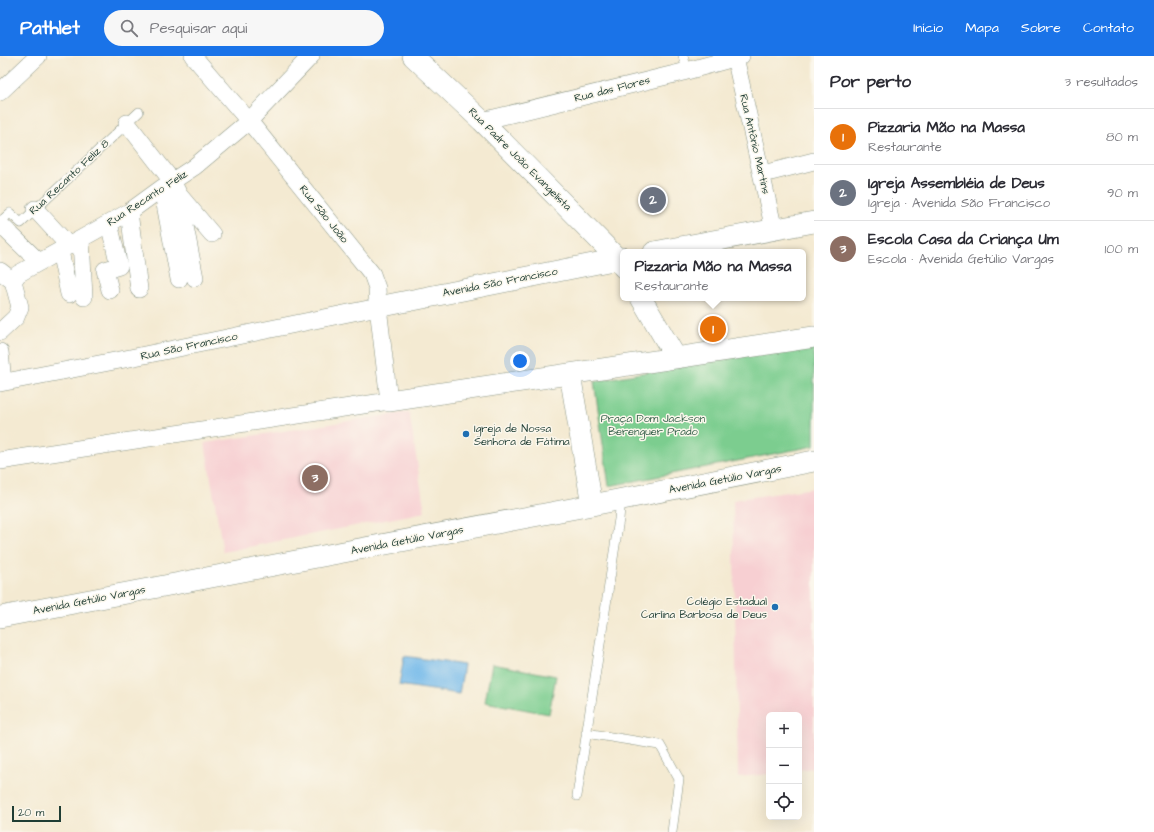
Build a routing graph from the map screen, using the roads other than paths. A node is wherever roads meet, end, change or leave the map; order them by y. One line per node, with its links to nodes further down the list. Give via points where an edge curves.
1 (38, 56): 7 (street)
2 (193, 56): 9 (street, Rua São João)
3 (311, 56): 9 (street, Rua Recanto Feliz)
4 (413, 56): 10 (street, Rua Padre João Evangelista)
5 (738, 57): 6 (street, Rua das Flores); 12 (street, Rua Antônio Martins)
6 (685, 63): 10 (street, Rua das Flores)
7 (0, 92)
8 (133, 118): 13 (street); 14 (lane, Rua Recanto Feliz 8)
9 (249, 121): 13 (street, Rua Recanto Feliz); 31 (street, Rua São João, via 372,274 377,288)
10 (482, 121): 23 (street, Rua Padre João Evangelista)
11 (814, 161): 12 (street)
12 (763, 174): 19 (street, Rua Antônio Martins)
13 (171, 188): 15 (street, Rua Recanto Feliz); 20 (street); 27 (street)
14 (35, 209): 17 (lane, Rua Recanto Feliz 8, via 21,223 10,213); 21 (street)
15 (129, 212): 18 (street, Rua Recanto Feliz); 28 (street)
16 (814, 222): 19 (street)
17 (0, 223): 25 (street)
18 (110, 223): 21 (street, Rua Recanto Feliz); 29 (street, via 119,266 105,270)
19 (774, 230): 22 (street)
20 (212, 234)
21 (70, 245): 21 (street, via 76,295); 25 (street, Rua Recanto Feliz)
22 (670, 249)
23 (620, 260)
24 (620, 261): 31 (street, Avenida São Francisco)
25 (39, 262): 26 (street, Rua Recanto Feliz, via 18,274)
26 (6, 276): 32 (street, Rua Recanto Feliz, via 20,307 16,317)
27 (187, 279)
28 (139, 289)
29 (110, 290)
30 (643, 301): 35 (street)
31 (378, 307): 37 (street, Rua São Francisco); 38 (street, Rua São João)
32 (0, 332)
33 (814, 337): 35 (street)
34 (0, 352): 37 (street)
35 (676, 358): 36 (street)
36 (570, 374): 38 (street); 42 (street)
37 (2, 383)
38 (390, 401): 39 (street)
39 (0, 461)
40 (814, 461): 41 (street, Avenida Getúlio Vargas)
41 (621, 499): 42 (street, Avenida Getúlio Vargas); 44 (lane)
42 (592, 505): 43 (street, Avenida Getúlio Vargas)
43 (0, 617)
44 (586, 733): 45 (lane); 46 (lane, via 660,745 679,779)
45 (577, 796)
46 (672, 832)

